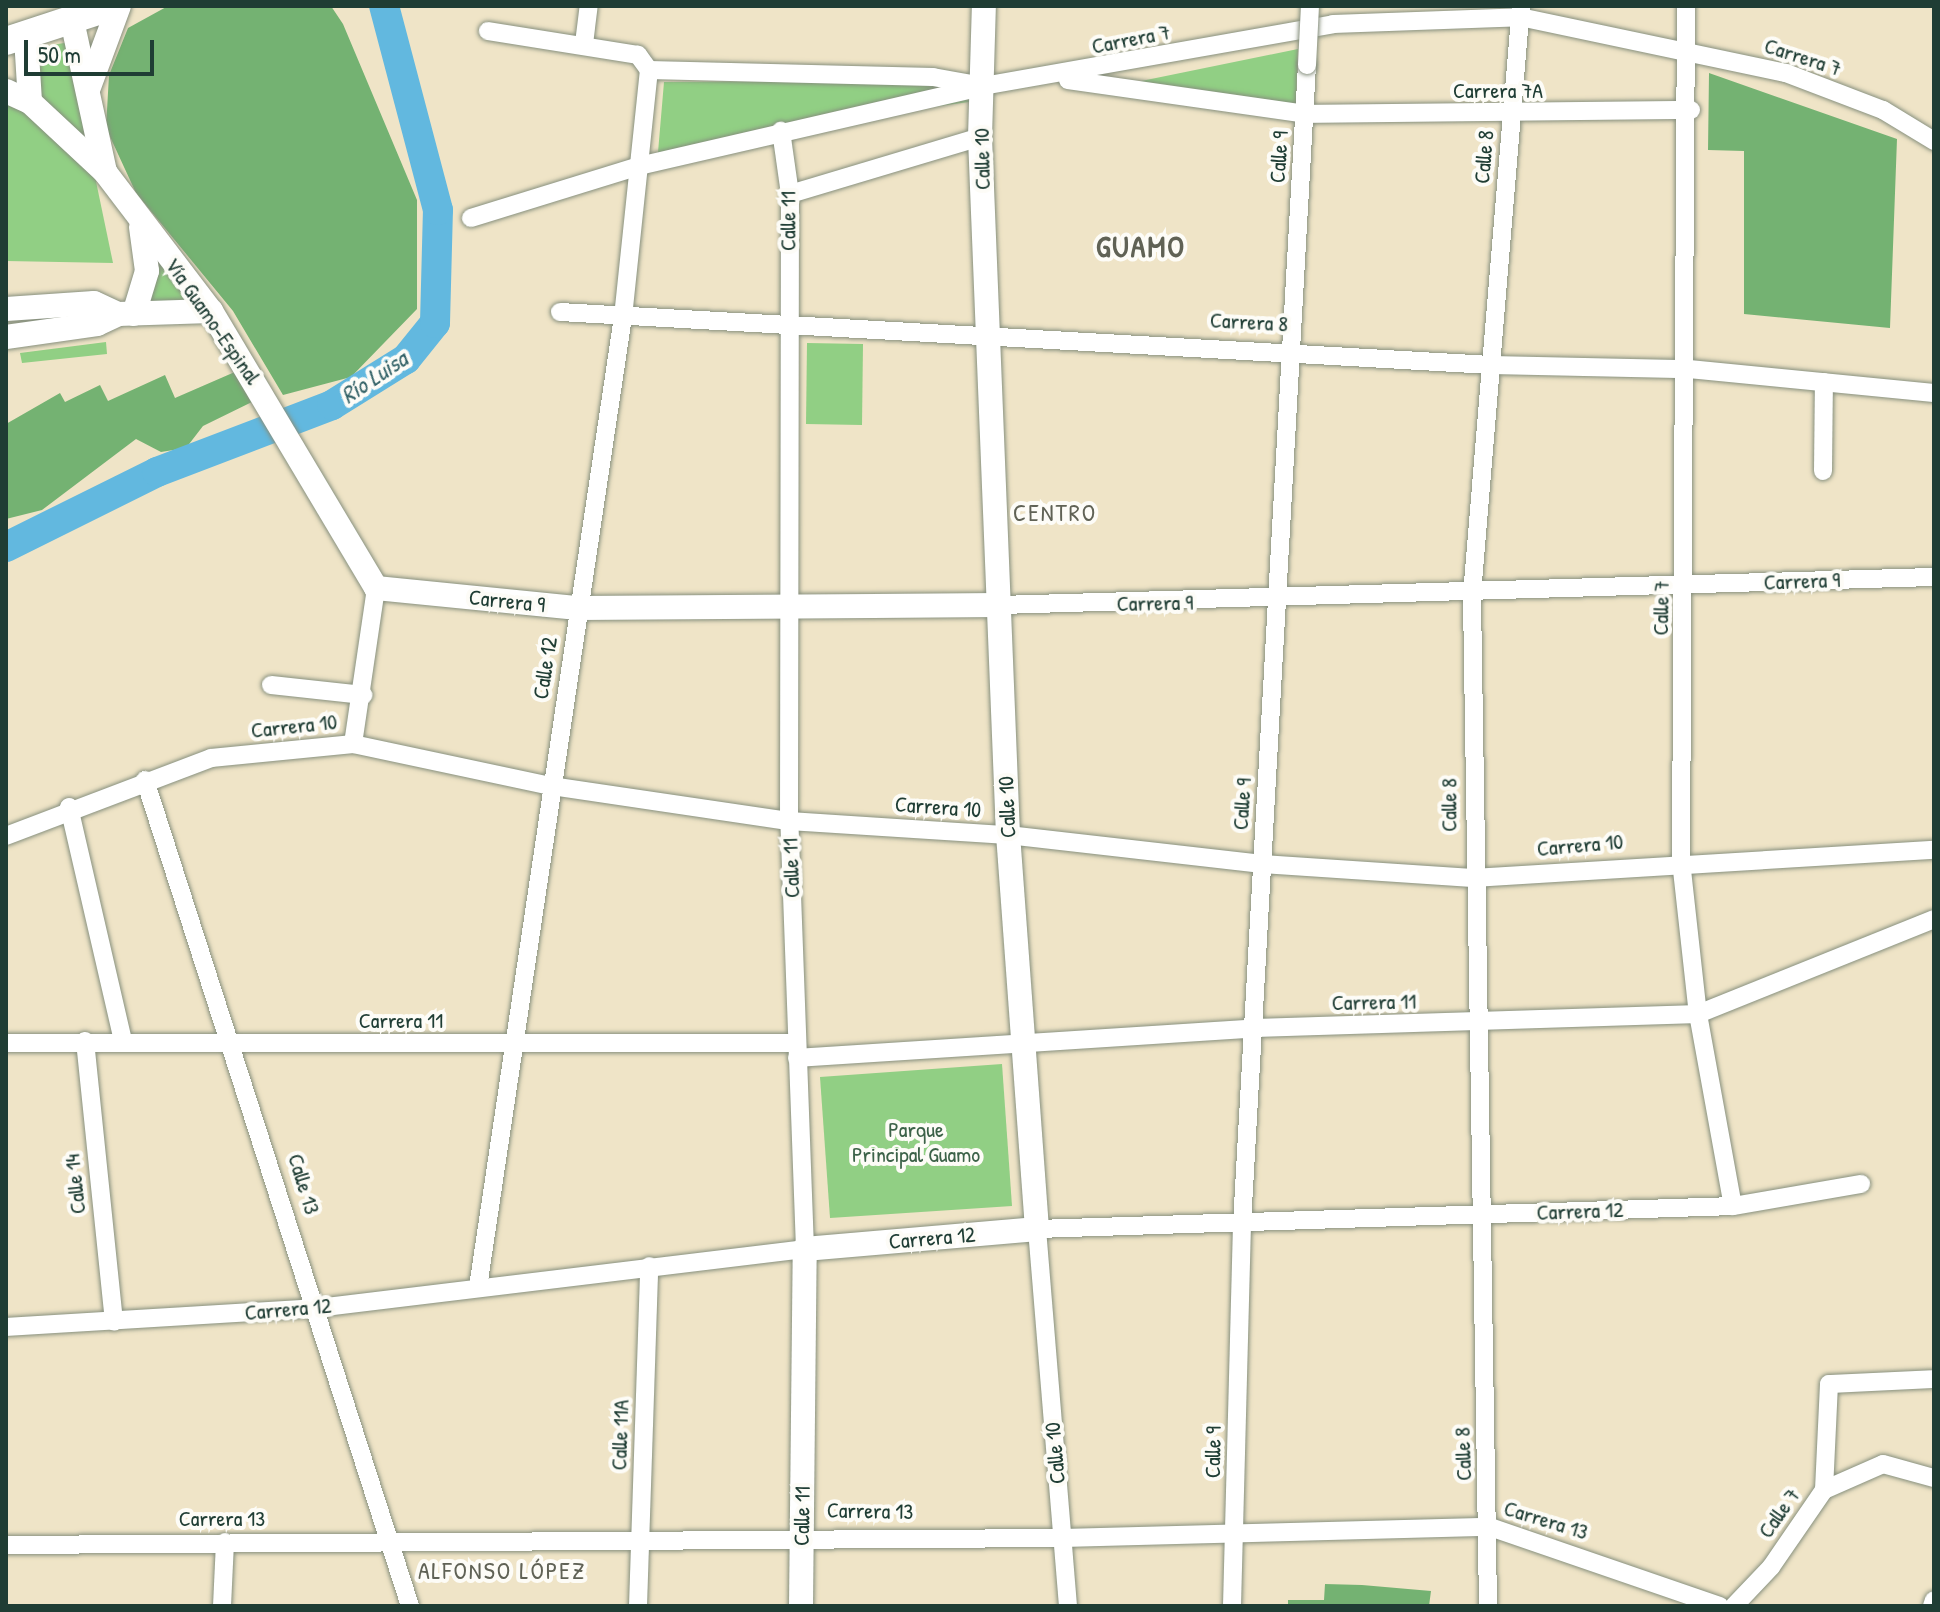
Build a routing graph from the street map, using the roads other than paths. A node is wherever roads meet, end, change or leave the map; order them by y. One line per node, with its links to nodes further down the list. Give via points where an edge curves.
1 (116, 6): 7 (main road); 15 (street)
2 (589, 6): 10 (street)
3 (984, 6): 14 (street, Calle 10)
4 (1310, 6): 19 (street, Calle 9, bridge)
5 (1686, 6): 11 (street, Calle 7)
6 (1520, 12): 11 (street, Carrera 7); 13 (street, Carrera 7, via 1333,24); 20 (street, Calle 8)
7 (73, 25): 9 (main road); 15 (street)
8 (488, 31): 10 (street)
9 (16, 39): 17 (street)
10 (584, 44): 12 (street, via 638,55)
11 (1689, 49): 18 (street, Calle 7); 23 (street, Carrera 7, via 1800,78 1883,110)
12 (649, 70): 14 (street, Carrera 7, via 933,77); 24 (street, Calle 12)
13 (1053, 78): 14 (street, Carrera 7); 19 (street, Carrera 7A)
14 (983, 86): 21 (street); 22 (street, Calle 10)
15 (89, 87): 25 (street)
16 (6, 91): 17 (street, Vía Guamo-Espinal)
17 (30, 102): 25 (street, Vía Guamo-Espinal)
18 (1691, 110): 20 (street, Carrera 7A); 39 (street, Calle 7)
19 (1306, 114): 20 (street, Carrera 7A); 37 (street, Calle 9)
20 (1512, 116): 38 (street, Calle 8)
21 (781, 131): 24 (street); 26 (street, Calle 11)
22 (980, 137): 26 (street); 35 (street, Calle 10)
23 (1934, 141)
24 (639, 166): 28 (street); 33 (street, Calle 12)
25 (105, 172): 27 (street, Vía Guamo-Espinal)
26 (790, 194): 34 (street, Calle 11)
27 (137, 217): 30 (street, Vía Guamo-Espinal); 32 (street, via 147,271)
28 (471, 218)
29 (6, 309): 32 (street, via 94,303)
30 (211, 311): 32 (street); 45 (street, Vía Guamo-Espinal)
31 (560, 312): 33 (street, Carrera 8)
32 (126, 314): 36 (street, via 97,324)
33 (623, 317): 34 (street, Carrera 8); 49 (street, Calle 12)
34 (785, 323): 35 (street, Carrera 8); 50 (street, Calle 11)
35 (987, 334): 37 (street, Carrera 8); 48 (street, Calle 10)
36 (6, 337)
37 (1290, 348): 38 (street, Carrera 8); 47 (street, Calle 9)
38 (1491, 365): 39 (street, Carrera 8); 46 (street, Calle 8)
39 (1689, 369): 40 (street, Carrera 8); 44 (street, Calle 7)
40 (1824, 382): 41 (street, Carrera 8); 42 (street)
41 (1934, 393)
42 (1823, 471)
43 (1934, 577): 44 (street, Carrera 9)
44 (1685, 584): 46 (street, Carrera 9); 61 (street, Calle 7)
45 (376, 588): 49 (street, Carrera 9); 52 (street)
46 (1472, 594): 47 (street, Carrera 9); 63 (street, Calle 8)
47 (1281, 601): 48 (street, Carrera 9); 62 (street, Calle 9)
48 (1000, 605): 50 (street, Carrera 9); 58 (street, Calle 10)
49 (578, 608): 50 (street, Carrera 9); 55 (street, Calle 12)
50 (789, 610): 57 (street, Calle 11)
51 (271, 685): 52 (street)
52 (363, 695): 53 (street)
53 (353, 744): 54 (street, Carrera 10, via 211,758); 55 (street, Carrera 10)
54 (145, 780): 56 (street, Carrera 10); 72 (street, Calle 13)
55 (551, 786): 57 (street, Carrera 10); 73 (street, Calle 12)
56 (69, 807): 59 (street, Carrera 10); 69 (street)
57 (789, 821): 58 (street, Carrera 10); 74 (street, Calle 11)
58 (1008, 835): 62 (street, Carrera 10); 70 (street, Calle 10)
59 (6, 836)
60 (1934, 850): 61 (street, Carrera 10)
61 (1681, 861): 63 (street, Carrera 10); 65 (street, Calle 7)
62 (1262, 864): 63 (street, Carrera 10); 67 (street, Calle 9)
63 (1473, 878): 66 (street, Calle 8)
64 (1934, 919): 65 (street, Carrera 11)
65 (1698, 1014): 66 (street, Carrera 11); 76 (street, Calle 7)
66 (1480, 1024): 67 (street, Carrera 11); 77 (street, Calle 8)
67 (1256, 1028): 70 (street, Carrera 11); 78 (street, Calle 9)
68 (85, 1041): 69 (street, Carrera 11); 71 (street, Carrera 11); 84 (street, Calle 14)
69 (123, 1041): 72 (street, Carrera 11)
70 (1020, 1042): 74 (street, Carrera 11); 79 (street, Calle 10)
71 (6, 1043)
72 (235, 1044): 73 (street, Carrera 11); 83 (street, Calle 13)
73 (509, 1045): 74 (street, Carrera 11); 82 (street, Calle 12)
74 (796, 1050): 80 (street, Calle 11)
75 (1861, 1184): 76 (street, Carrera 12)
76 (1733, 1206): 77 (street, Carrera 12)
77 (1478, 1214): 78 (street, Carrera 12); 89 (street, Calle 8)
78 (1242, 1224): 79 (street, Carrera 12); 90 (street, Calle 9)
79 (1037, 1229): 80 (street, Carrera 12); 92 (street, Calle 10)
80 (805, 1249): 81 (street, Carrera 12); 91 (street, Calle 11)
81 (649, 1266): 82 (street, Carrera 12); 93 (street, Calle 11A)
82 (478, 1287): 83 (street, Carrera 12)
83 (317, 1308): 84 (street, Carrera 12); 95 (street, Calle 13)
84 (114, 1322): 85 (street, Carrera 12)
85 (6, 1327)
86 (1934, 1379): 88 (street, Calle 7, via 1829,1384)
87 (1934, 1478): 88 (street, via 1883,1464)
88 (1824, 1490): 106 (street, Calle 7)
89 (1490, 1527): 90 (street, Carrera 13); 104 (street, Calle 8); 105 (street, Carrera 13)
90 (1235, 1531): 92 (street, Carrera 13); 103 (street, Calle 9)
91 (802, 1534): 92 (street, Carrera 13); 93 (street, Carrera 13); 101 (street, Calle 11)
92 (1062, 1538): 102 (street, Calle 10)
93 (641, 1539): 95 (street, Carrera 13); 100 (street, Calle 11A)
94 (225, 1542): 95 (street, Carrera 13); 96 (street, Carrera 13); 98 (street)
95 (390, 1543): 99 (street, Calle 13)
96 (6, 1545)
97 (1934, 1600): 107 (street)
98 (222, 1606)
99 (410, 1606)
100 (638, 1606)
101 (801, 1606)
102 (1068, 1606)
103 (1232, 1606)
104 (1488, 1606)
105 (1720, 1606)
106 (1734, 1606)
107 (1932, 1606)

